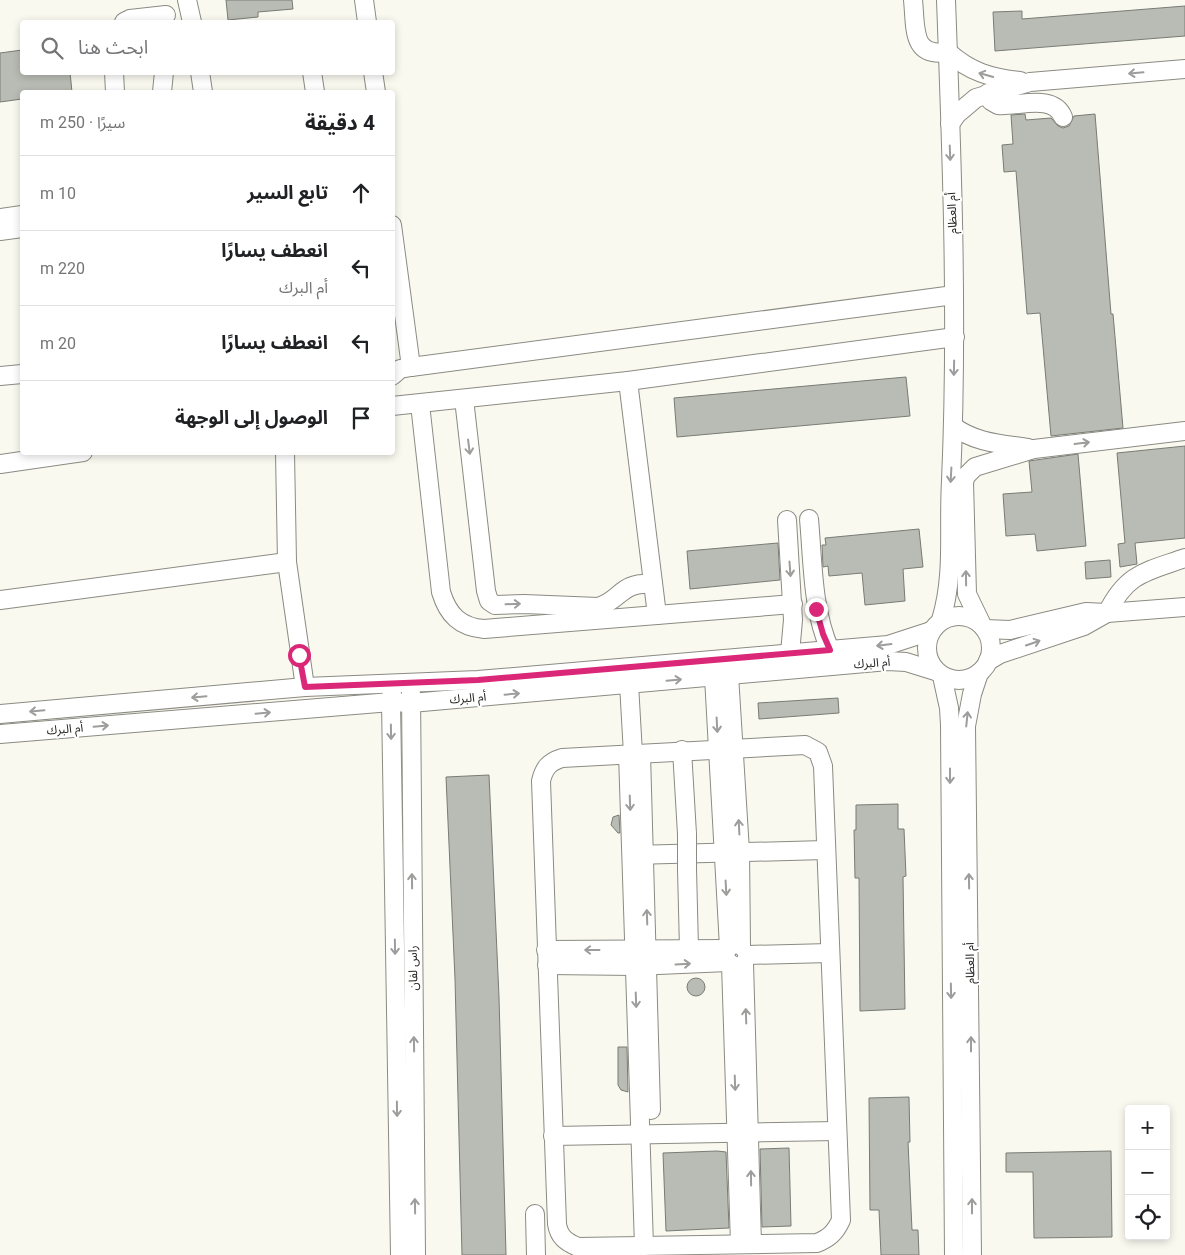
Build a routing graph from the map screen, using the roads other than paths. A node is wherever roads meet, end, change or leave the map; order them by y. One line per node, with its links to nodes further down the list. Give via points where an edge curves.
1 (187, 0): 7 (street)
2 (364, 0): 8 (street)
3 (912, 0): 9 (street, via 917,40 925,52)
4 (946, 0): 9 (street, أم العظام)
5 (166, 12): 6 (street)
6 (128, 20)
7 (192, 20)
8 (367, 20)
9 (948, 52): 16 (street, one-way to 9, via 984,75 958,62); 24 (street, أم العظام)
10 (1185, 69): 16 (street, one-way to 16)
11 (114, 75): 17 (street)
12 (164, 75): 18 (street)
13 (200, 75): 19 (street)
14 (312, 75): 20 (street)
15 (373, 75): 21 (street)
16 (1030, 82): 22 (street)
17 (115, 90)
18 (162, 90)
19 (202, 90)
20 (315, 90)
21 (376, 90)
22 (988, 93): 23 (street, via 991,101 998,105 1050,104); 24 (street, via 966,105)
23 (1063, 117)
24 (950, 124): 30 (street, أم العظام, one-way to 30)
25 (20, 215): 26 (street)
26 (0, 218)
27 (20, 228): 28 (street)
28 (0, 231)
29 (395, 247): 32 (street)
30 (954, 295): 31 (street, أم العظام); 32 (street)
31 (955, 337): 36 (street); 40 (street, أم العظام, one-way to 40)
32 (411, 367): 33 (street)
33 (395, 373)
34 (20, 374): 35 (street)
35 (0, 376)
36 (628, 381): 37 (street); 50 (street)
37 (464, 399): 38 (street); 50 (street, one-way to 50, via 486,591 490,601 495,605 598,607 632,585)
38 (420, 404): 39 (street); 55 (street, via 441,592 445,605 459,622 484,629)
39 (395, 406)
40 (953, 426): 42 (street, via 980,440); 56 (street, أم العظام, one-way to 56, via 950,488 952,552 948,591)
41 (1185, 431): 42 (street, one-way to 41)
42 (1034, 449): 57 (street, one-way to 42, via 966,594 964,482 975,467)
43 (62, 455): 45 (street)
44 (283, 458): 49 (street)
45 (0, 464)
46 (809, 519): 58 (street, via 816,609)
47 (787, 520): 52 (street, one-way to 52)
48 (1185, 558): 54 (street, via 1128,581)
49 (287, 562): 51 (street); 66 (street)
50 (653, 584): 55 (street)
51 (0, 600)
52 (793, 604): 55 (street); 59 (street)
53 (1185, 607): 54 (street)
54 (1107, 613): 57 (street, via 1086,612 1010,630); 60 (street, one-way to 54, via 1000,654 1084,626)
55 (657, 615)
56 (936, 626): 57 (street, via 949,617 966,616); 58 (street, أم البرك, one-way to 58, via 888,645); 61 (street, via 926,644 928,658)
57 (983, 626): 60 (street, via 991,641)
58 (830, 650): 59 (street, أم البرك)
59 (790, 653): 67 (street, أم البرك)
60 (984, 667): 61 (street, via 961,680); 82 (street, أم العظام, one-way to 60, via 966,726 972,694)
61 (939, 673): 62 (street, أم البرك, via 906,662 888,661); 81 (street, أم العظام, one-way to 81, via 949,708 950,725)
62 (722, 676): 65 (street, أم البرك, one-way to 62); 72 (street)
63 (412, 682): 64 (street, أم البرك); 67 (street, أم البرك); 69 (street, راس لفان)
64 (394, 683): 66 (street, أم البرك); 68 (street, راس لفان)
65 (629, 684): 67 (street, أم البرك, one-way to 65); 74 (street)
66 (305, 687): 70 (street, أم البرك, one-way to 70)
67 (479, 689): 69 (street, أم البرك)
68 (391, 702): 69 (street, أم البرك); 71 (street, أم البرك, one-way to 68); 95 (street, راس لفان, one-way to 95)
69 (411, 703): 96 (street, راس لفان, one-way to 69)
70 (0, 714)
71 (0, 734)
72 (727, 748): 73 (street); 75 (street, via 805,745 818,752 823,766); 76 (street)
73 (682, 750): 74 (street); 78 (street, bridge)
74 (634, 754): 77 (street); 83 (street, via 562,758 554,760 542,772)
75 (825, 850): 76 (street); 79 (street)
76 (732, 851): 77 (street); 80 (street)
77 (638, 855): 84 (street)
78 (689, 950): 80 (street); 84 (street)
79 (830, 953): 80 (street); 85 (street)
80 (736, 955): 84 (street, one-way to 80); 87 (street)
81 (951, 956): 82 (street); 98 (street, أم العظام, one-way to 98)
82 (970, 956): 99 (street, أم العظام, one-way to 82)
83 (546, 958): 84 (street); 88 (street)
84 (642, 958): 86 (street)
85 (837, 1131): 87 (street); 93 (street, via 841,1220 828,1239)
86 (646, 1133): 87 (street); 88 (street); 91 (street)
87 (744, 1133): 90 (street)
88 (553, 1136): 92 (street, via 556,1224)
89 (535, 1214): 97 (street)
90 (746, 1244): 93 (street); 94 (street)
91 (650, 1246): 92 (street); 94 (street)
92 (564, 1247)
93 (792, 1249)
94 (709, 1250)
95 (400, 1255)
96 (416, 1255)
97 (536, 1255)
98 (954, 1255)
99 (972, 1255)

